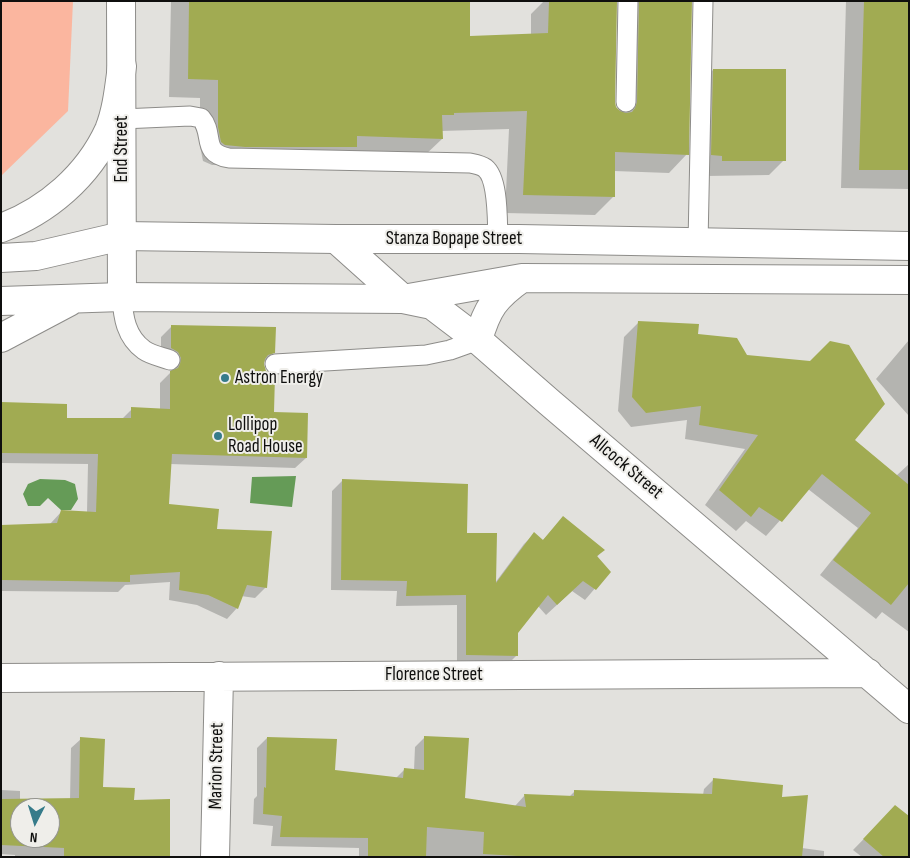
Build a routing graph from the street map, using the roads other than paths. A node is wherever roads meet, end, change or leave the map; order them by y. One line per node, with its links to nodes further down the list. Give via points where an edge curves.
1 (121, 1): 4 (main road, End Street)
2 (628, 1): 5 (lane)
3 (703, 1): 11 (lane)
4 (122, 66): 6 (main road, End Street); 7 (main road, via 118,100 109,130 81,172 47,205)
5 (626, 102)
6 (122, 119): 8 (main road, End Street); 10 (lane, via 201,118 213,152 229,158 480,165 490,174 495,194)
7 (1, 228)
8 (122, 236): 9 (main road, Stanza Bopape Street); 13 (main road, Stanza Bopape Street, via 36,256); 16 (main road, End Street)
9 (336, 239): 10 (main road, Stanza Bopape Street); 18 (main road, Allcock Street)
10 (498, 239): 11 (main road, Stanza Bopape Street)
11 (698, 243): 12 (main road, Stanza Bopape Street)
12 (909, 246)
13 (1, 258)
14 (522, 278): 15 (main road, Stanza Bopape Street); 18 (main road, Stanza Bopape Street); 21 (main road, via 500,294 489,308)
15 (909, 280)
16 (122, 297): 17 (main road, Stanza Bopape Street); 18 (main road, Stanza Bopape Street); 22 (lane, via 128,333 144,351)
17 (77, 298): 19 (main road, Stanza Bopape Street); 20 (main road)
18 (403, 298): 21 (main road, Allcock Street, via 432,305)
19 (1, 301)
20 (1, 338)
21 (478, 340): 23 (lane, via 426,355); 24 (main road, Allcock Street)
22 (170, 360)
23 (275, 364)
24 (868, 673): 25 (main road, Florence Street); 27 (main road, Allcock Street)
25 (219, 676): 26 (main road, Florence Street); 28 (main road, Marion Street)
26 (1, 678)
27 (909, 709)
28 (215, 857)

